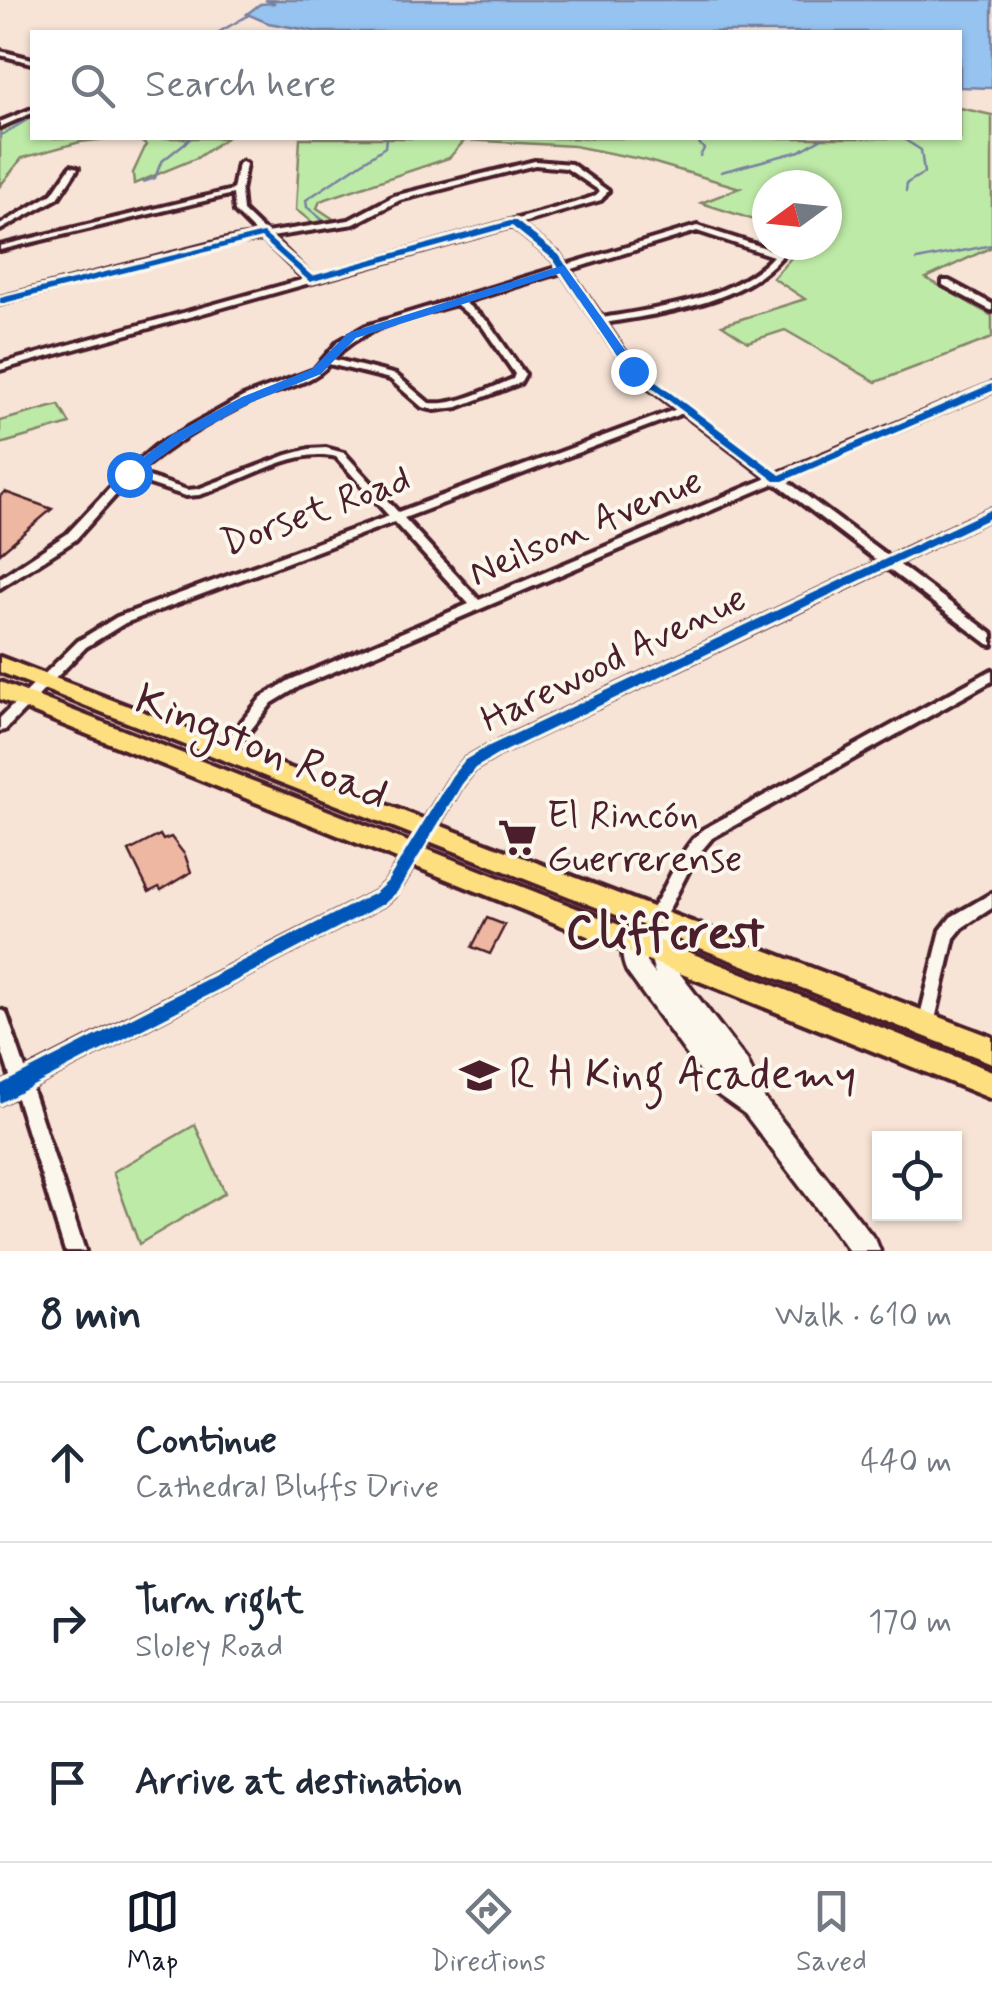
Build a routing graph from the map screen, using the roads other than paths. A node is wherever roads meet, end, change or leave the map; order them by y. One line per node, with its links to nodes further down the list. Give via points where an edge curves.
1 (0, 53): 2 (street)
2 (30, 60)
3 (30, 111): 4 (street)
4 (0, 125)
5 (242, 164): 7 (street)
6 (74, 168): 9 (street, via 55,196)
7 (237, 191): 10 (street, via 239,212); 11 (street)
8 (513, 223): 10 (street, via 603,192 574,168 553,162 397,198 351,222); 12 (street); 13 (street)
9 (0, 228)
10 (263, 235): 13 (street); 15 (street)
11 (0, 248)
12 (564, 268): 16 (street); 18 (street); 18 (street, via 702,228 778,255 757,278 656,312)
13 (310, 279): 20 (street)
14 (946, 283): 17 (street)
15 (0, 301)
16 (457, 301): 19 (street, via 352,335); 19 (street, via 495,336 520,374 517,380 436,407 393,377)
17 (992, 308)
18 (599, 321): 22 (street, via 629,366)
19 (328, 361): 23 (street, via 177,438)
20 (0, 367)
21 (992, 388): 24 (street, Neilson Avenue)
22 (685, 409): 24 (street); 26 (street, Dorset Road)
23 (129, 474): 26 (street, via 198,492 322,448 340,454); 28 (street, via 71,537)
24 (779, 480): 27 (street); 29 (street, Neilson Avenue)
25 (992, 512): 27 (street, Harewood Avenue)
26 (396, 517): 29 (street); 33 (street, Dorset Road, via 120,620 82,644)
27 (889, 563): 30 (street); 38 (street, Harewood Avenue, via 492,750 470,764)
28 (0, 584)
29 (477, 606): 37 (street, Neilson Avenue, via 276,692)
30 (992, 641)
31 (0, 664): 33 (main road, Kingston Road)
32 (992, 675): 41 (street, via 708,834 684,860)
33 (44, 682): 35 (street, Dorset Road); 37 (main road, Kingston Road)
34 (0, 690): 35 (main road, Kingston Road)
35 (26, 701): 36 (street, Dorset Road); 39 (main road, Kingston Road)
36 (0, 726)
37 (225, 752): 38 (main road, Kingston Road)
38 (427, 830): 39 (street, Harewood Avenue); 41 (main road, Kingston Road)
39 (412, 854): 42 (main road, Kingston Road); 47 (street, Harewood Avenue, via 380,898)
40 (992, 900): 45 (street, via 947,935)
41 (652, 920): 42 (main road); 43 (main road); 45 (main road, Kingston Road)
42 (634, 944): 43 (main road, Kingston Road); 50 (main road, via 635,965 645,979 723,1083)
43 (662, 954): 48 (main road, Kingston Road); 50 (main road, via 667,975 738,1069)
44 (0, 1018): 47 (street)
45 (926, 1024): 46 (main road, Kingston Road)
46 (992, 1050)
47 (20, 1084): 49 (street, Harewood Avenue); 51 (street)
48 (992, 1085)
49 (0, 1094)
50 (755, 1107): 52 (main road)
51 (76, 1251)
52 (866, 1251)

